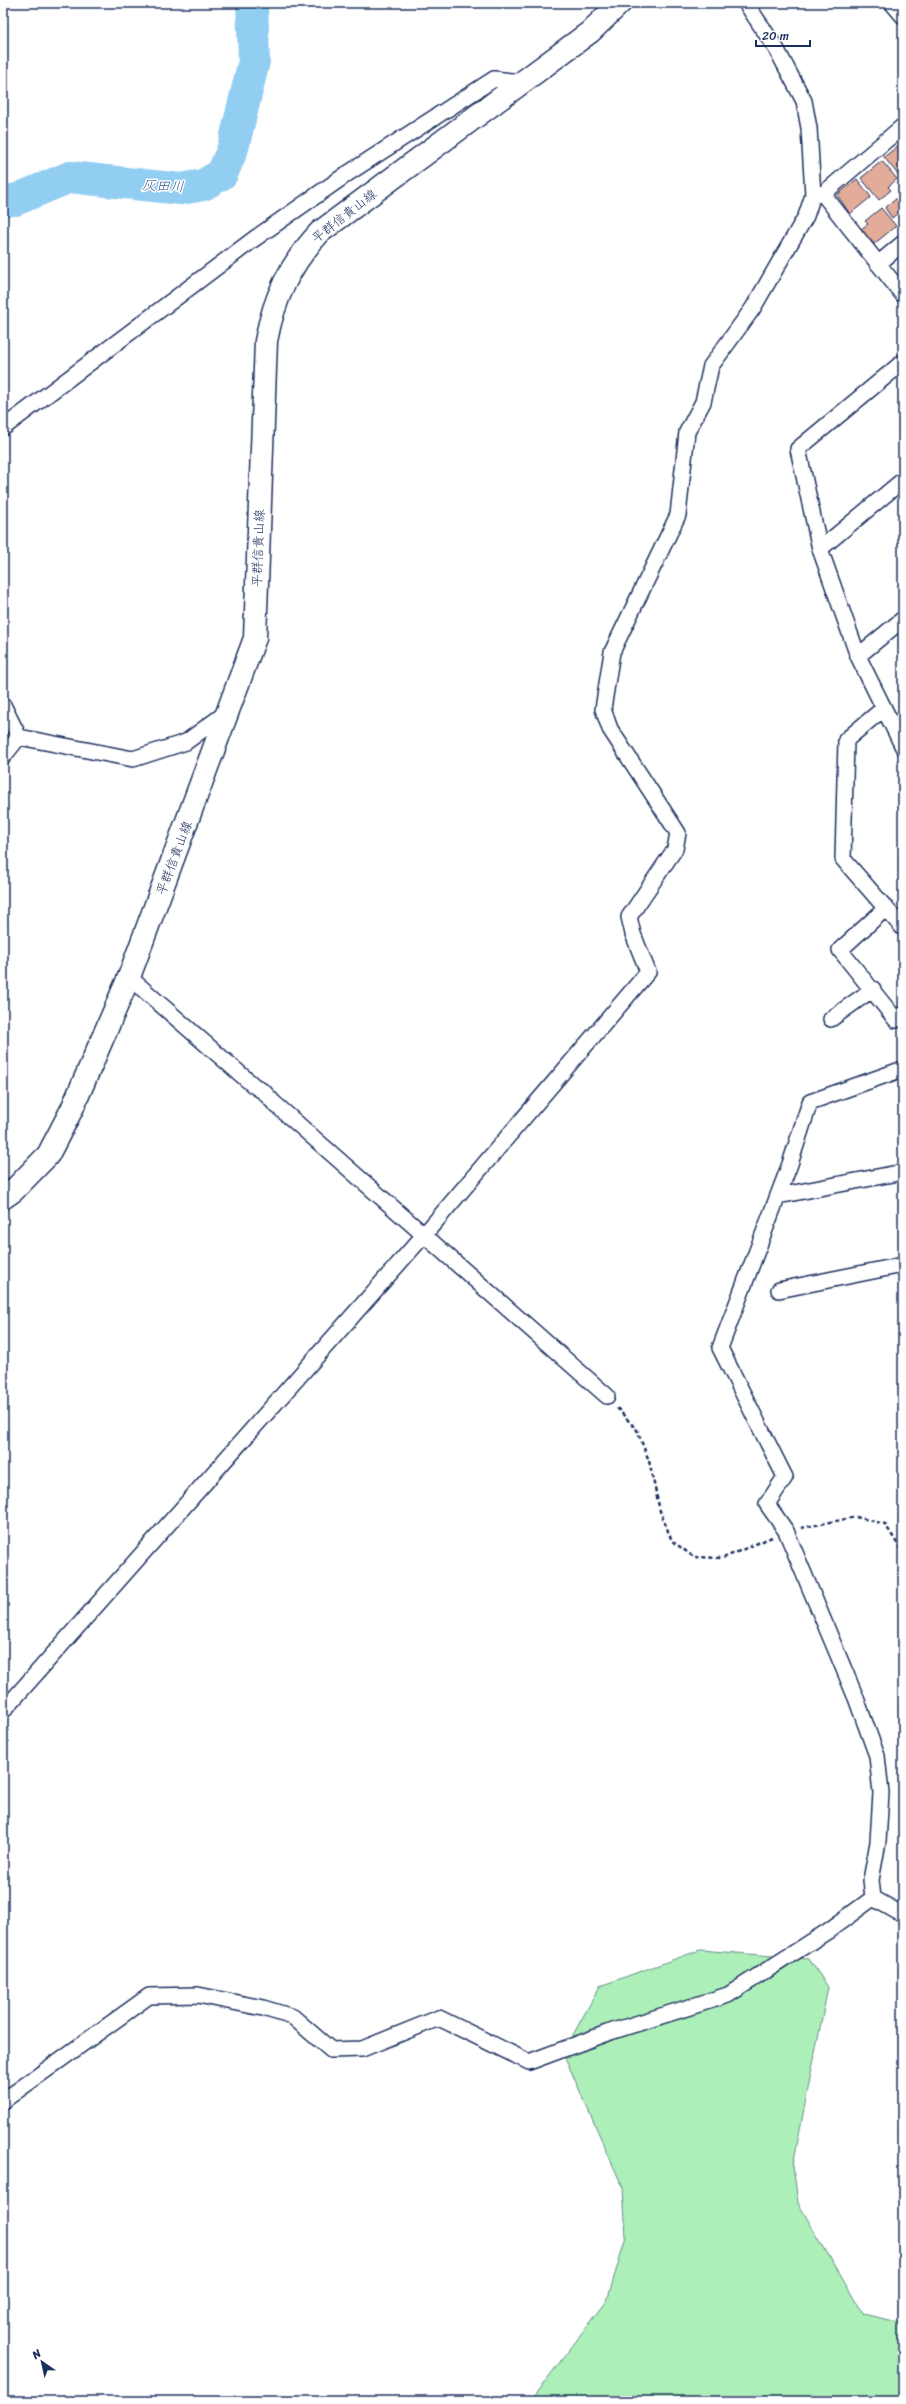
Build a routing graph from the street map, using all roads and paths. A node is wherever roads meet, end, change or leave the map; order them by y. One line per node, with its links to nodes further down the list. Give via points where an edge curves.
1 (620, 3): 5 (main road, 平群信貴山線, via 590,32)
2 (746, 3): 7 (street, via 777,50 804,101)
3 (892, 3): 4 (street)
4 (903, 16)
5 (521, 82): 12 (street, via 494,79 347,174 254,239); 19 (main road, 平群信貴山線, via 320,232 283,283 266,341 255,638)
6 (903, 126): 7 (street)
7 (818, 194): 9 (street); 33 (street, via 753,308 711,366 703,402 687,432 678,515 612,652 603,709 610,729 678,833 675,849 629,917 648,972)
8 (903, 243): 9 (street)
9 (878, 264): 10 (street)
10 (903, 295)
11 (903, 362): 14 (street, via 798,449)
12 (3, 428)
13 (903, 480): 14 (street)
14 (820, 549): 16 (street)
15 (903, 619): 16 (street)
16 (858, 656): 18 (street)
17 (3, 705): 20 (street)
18 (884, 708): 21 (street); 23 (street, via 846,740 843,859)
19 (229, 711): 20 (street, via 186,742 133,759); 25 (main road, 平群信貴山線)
20 (19, 737): 22 (street)
21 (903, 747)
22 (3, 757)
23 (885, 908): 24 (street); 26 (street, via 840,950)
24 (903, 928)
25 (129, 977): 32 (main road, 平群信貴山線, via 72,1109 48,1155); 33 (street, via 264,1092)
26 (873, 989): 27 (street, via 896,1020); 28 (street)
27 (903, 1014)
28 (831, 1019)
29 (903, 1069): 31 (street, via 810,1102)
30 (903, 1172): 31 (street)
31 (778, 1196): 37 (street, via 720,1348 785,1477 767,1504)
32 (3, 1198)
33 (424, 1235): 36 (street); 39 (street)
34 (903, 1265): 35 (street)
35 (779, 1290)
36 (607, 1396): 37 (path, via 637,1430 649,1461 660,1511 672,1541 694,1556 723,1558)
37 (786, 1531): 38 (path, via 856,1517 885,1524); 40 (street, via 856,1698 877,1756 881,1792 878,1842 871,1880)
38 (903, 1553)
39 (3, 1711)
40 (873, 1898): 41 (street); 42 (street, via 828,1931 728,1995 607,2033 529,2062 438,2018 362,2050 331,2050 293,2017 198,1995 149,1996)
41 (903, 1915)
42 (3, 2100)

